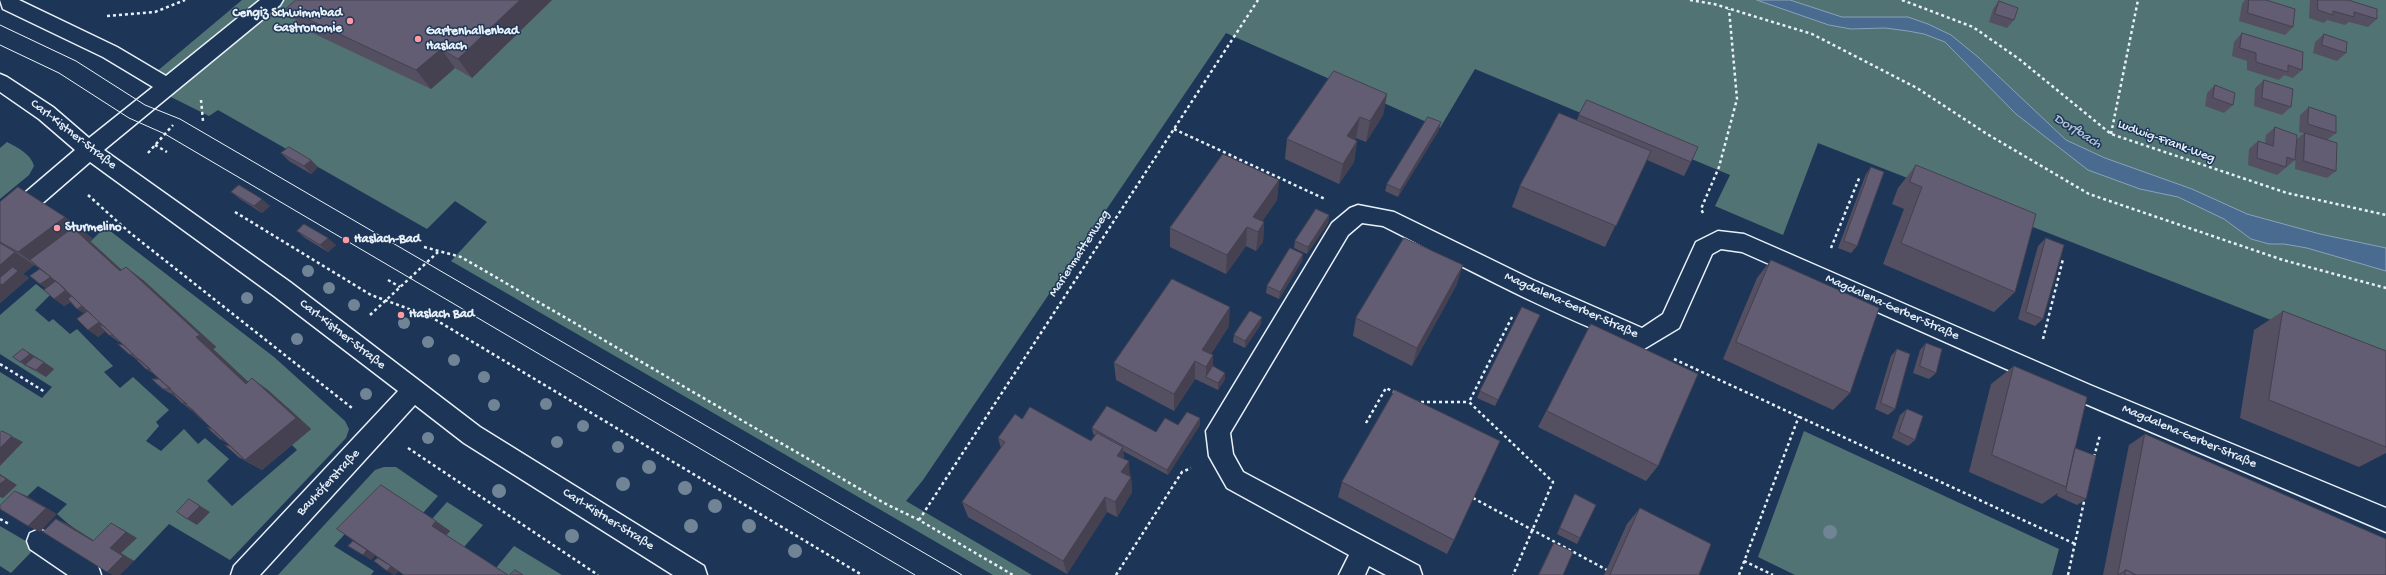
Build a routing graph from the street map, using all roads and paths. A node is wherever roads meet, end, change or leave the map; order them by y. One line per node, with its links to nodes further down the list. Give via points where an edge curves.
1 (9, 0): 11 (street, via 10,4 134,65)
2 (185, 0): 9 (path, via 155,12 121,16)
3 (273, 0): 11 (street)
4 (1258, 0): 15 (path, Marienmattenweg)
5 (1690, 0): 8 (path)
6 (1902, 0): 17 (path, Ludwig-Frank-Weg, via 1973,27 2019,59)
7 (2138, 0): 17 (path)
8 (1729, 9): 29 (path, via 1736,99 1719,168 1701,209); 36 (path, via 1812,34 1917,88 1987,134 2089,194 2283,260)
9 (100, 15)
10 (0, 82): 19 (street, Carl-Kistner-Straße, via 46,113)
11 (167, 86): 16 (street)
12 (200, 100): 13 (path)
13 (195, 104)
14 (175, 124): 18 (path)
15 (1174, 128): 26 (path); 58 (path, Marienmattenweg)
16 (111, 132): 19 (street); 21 (path)
17 (2111, 134): 27 (path, Ludwig-Frank-Weg, via 2287,193)
18 (155, 145): 20 (path); 21 (path)
19 (89, 150): 23 (street); 39 (street, Carl-Kistner-Straße)
20 (167, 152)
21 (147, 154): 22 (path)
22 (152, 158)
23 (64, 172): 28 (street); 51 (path, via 129,232)
24 (1860, 176): 32 (path)
25 (228, 208): 37 (path, via 371,295)
26 (1358, 214): 40 (street, Magdalena-Gerber-Straße, via 1386,218 1525,287 1616,329); 53 (street, via 1340,229 1218,431)
27 (2386, 215)
28 (0, 227)
29 (1718, 240): 40 (street, Magdalena-Gerber-Straße, via 1704,248 1671,321); 48 (street, Magdalena-Gerber-Straße, via 1744,243)
30 (424, 247): 31 (path)
31 (438, 251): 35 (path); 58 (path, via 462,257 877,499)
32 (1828, 254)
33 (2063, 259): 41 (path)
34 (388, 280): 35 (path)
35 (400, 287): 37 (path)
36 (2386, 288)
37 (386, 299): 39 (path); 70 (path, via 431,317)
38 (1514, 311): 47 (path)
39 (346, 338): 43 (street, Carl-Kistner-Straße)
40 (1644, 339): 49 (path, via 1674,359)
41 (2042, 344)
42 (0, 364): 44 (path)
43 (414, 390): 51 (street, Bauhöferstraße); 69 (street, Carl-Kistner-Straße, via 472,435)
44 (45, 392)
45 (1400, 395): 50 (path, via 1386,388)
46 (1414, 402): 47 (path)
47 (1468, 402): 60 (path, via 1553,482)
48 (2107, 403): 54 (path); 59 (street, Magdalena-Gerber-Straße)
49 (1799, 416): 62 (path); 64 (path)
50 (1366, 423)
51 (378, 429): 67 (street, Bauhöferstraße); 68 (path)
52 (2088, 455): 54 (path)
53 (1221, 456): 63 (street, via 1236,480); 72 (path, via 1182,472)
54 (2095, 457): 55 (path)
55 (2093, 464)
56 (2086, 494): 62 (path)
57 (1472, 498): 60 (path)
58 (919, 520): 71 (path)
59 (2386, 520)
60 (1532, 531): 65 (path); 75 (path)
61 (39, 541): 66 (street)
62 (2075, 544): 78 (path)
63 (1364, 552): 73 (street); 74 (street)
64 (1744, 561): 76 (path); 77 (path)
65 (1607, 570)
66 (89, 575)
67 (243, 575)
68 (598, 575)
69 (695, 575)
70 (862, 575)
71 (1013, 575)
72 (1116, 575)
73 (1352, 575)
74 (1410, 575)
75 (1513, 575)
76 (1739, 575)
77 (1773, 575)
78 (2068, 575)

